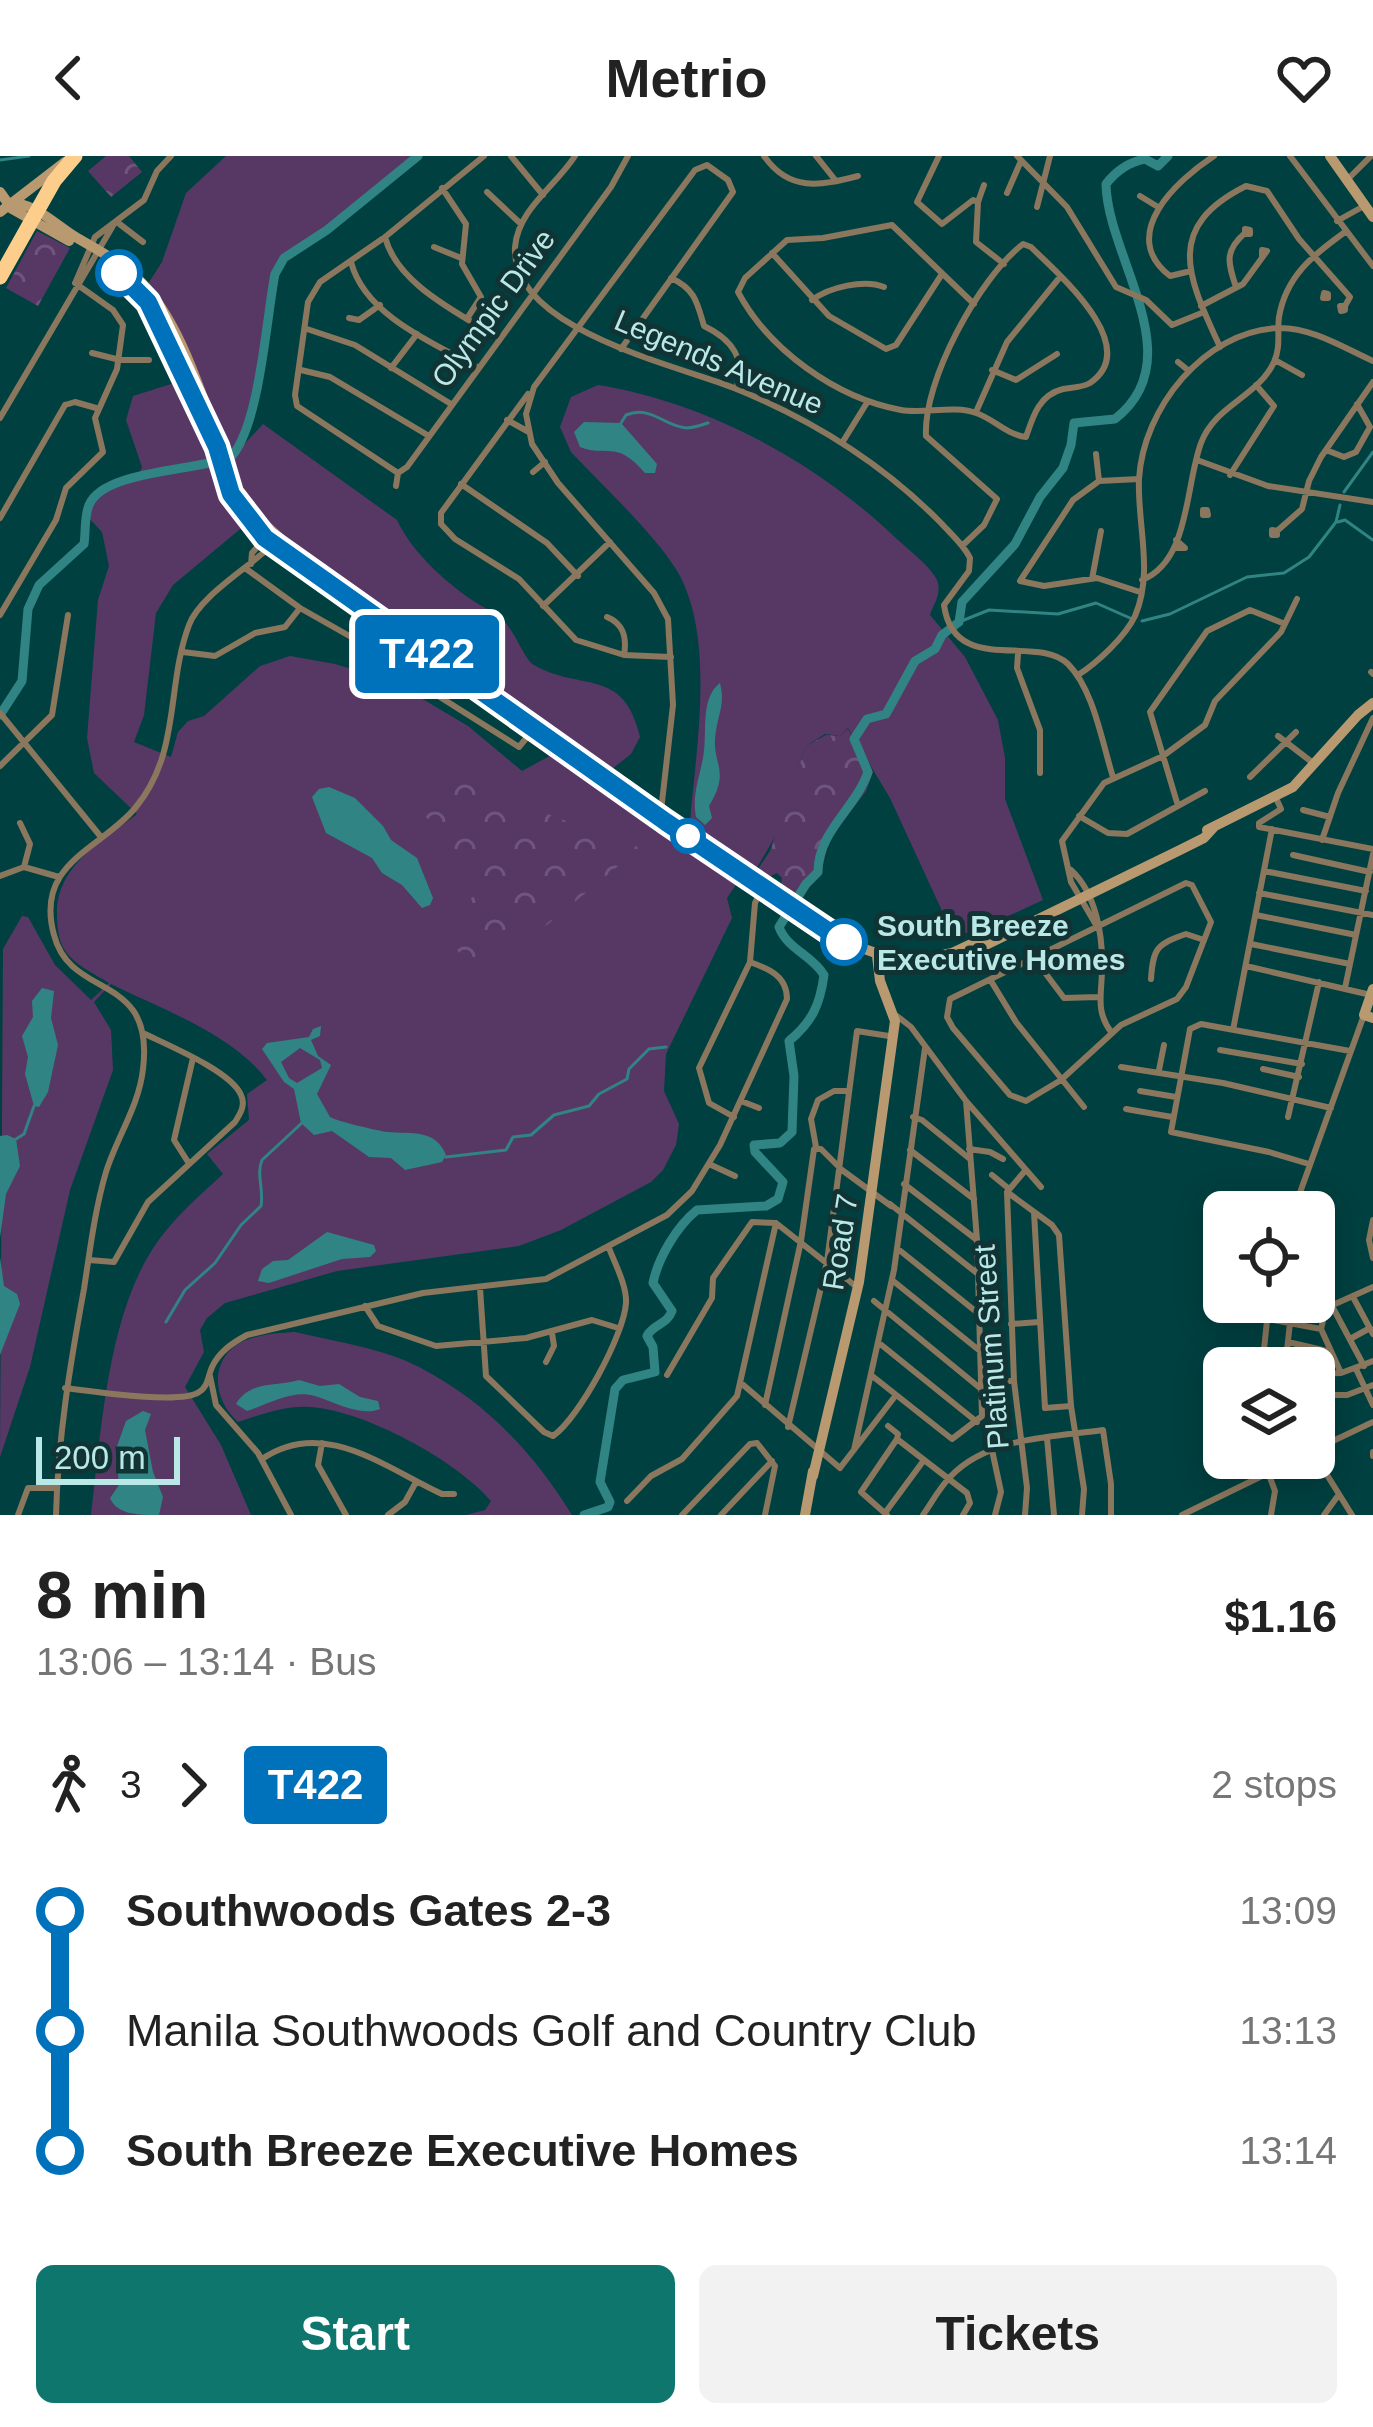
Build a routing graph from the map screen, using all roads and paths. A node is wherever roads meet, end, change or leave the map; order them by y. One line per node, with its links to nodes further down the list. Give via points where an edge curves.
1 (171, 156): 36 (street, via 144,200)
2 (484, 156): 22 (street)
3 (512, 156): 26 (street)
4 (575, 156): 26 (street)
5 (628, 156): 58 (street, Olympic Drive)
6 (764, 156): 19 (street, via 796,183)
7 (816, 156): 19 (street)
8 (938, 156): 28 (street, via 920,208 942,224)
9 (1050, 156): 20 (street)
10 (1214, 156): 32 (street)
11 (1290, 156): 35 (street)
12 (1330, 156): 18 (main road)
13 (74, 157): 30 (main road); 33 (highway)
14 (1019, 158): 20 (street); 25 (street)
15 (701, 161): 53 (street, via 737,194); 65 (street)
16 (1370, 162): 18 (street)
17 (858, 176): 19 (street)
18 (1344, 179): 29 (main road)
19 (836, 181)
20 (1042, 184): 31 (street); 62 (street, via 1123,292 1172,325)
21 (984, 185): 28 (street)
22 (442, 188): 39 (street); 45 (street, via 466,224)
23 (0, 192): 30 (main road)
24 (488, 193): 37 (street)
25 (1007, 193)
26 (544, 195): 37 (street)
27 (1140, 196): 32 (street)
28 (978, 202): 47 (street, via 976,242)
29 (1364, 206): 34 (main road); 35 (street)
30 (5, 207): 33 (main road)
31 (1037, 207)
32 (1158, 207): 49 (street, via 1150,229 1160,267 1170,276)
33 (34, 215): 42 (main road); 51 (highway)
34 (1373, 218)
35 (1337, 221): 38 (street)
36 (115, 223): 40 (street); 42 (street, via 95,237)
37 (521, 224): 58 (street, via 516,262)
38 (1345, 232): 44 (street); 48 (street)
39 (385, 237): 46 (street); 64 (street, via 408,274)
40 (143, 242)
41 (434, 247): 45 (street)
42 (93, 251): 55 (street); 120 (main road, via 154,298 210,418 238,507)
43 (772, 253): 50 (street, via 792,238 892,225); 59 (street); 89 (street, via 742,283 740,296 800,362)
44 (1312, 254): 49 (street, via 1267,191 1253,184 1227,196 1192,232); 54 (street); 66 (street, via 1289,288)
45 (461, 258): 64 (street, via 484,298)
46 (351, 262): 61 (street); 67 (street, via 315,288)
47 (1004, 264): 52 (street, via 1022,241); 60 (street)
48 (1373, 266)
49 (1191, 271): 62 (street)
50 (942, 274): 59 (street, via 889,349); 60 (street)
51 (0, 277)
52 (1060, 277): 82 (street); 99 (street, via 1096,316 1104,364 1086,386 1042,401)
53 (670, 278): 71 (street); 88 (street, via 691,290 704,326 739,359)
54 (1337, 282): 54 (street, via 1350,298 1342,306 1328,296)
55 (75, 286): 74 (street, via 120,319); 95 (street)
56 (884, 287): 59 (street, via 833,289)
57 (1237, 289): 57 (street, via 1262,253 1247,234 1227,257); 62 (street)
58 (532, 295): 65 (street, Legends Avenue); 69 (street, Olympic Drive)
59 (812, 300)
60 (974, 304): 94 (street)
61 (380, 305): 63 (street); 68 (street)
62 (1203, 309): 70 (street)
63 (349, 318)
64 (467, 318): 69 (street)
65 (578, 326): 71 (street, Legends Avenue); 87 (street, Legends Avenue)
66 (1279, 328): 70 (street); 76 (street); 77 (street)
67 (307, 329): 79 (street); 81 (street)
68 (417, 334): 79 (street); 80 (street)
69 (500, 339): 80 (street, Olympic Drive)
70 (1220, 347): 83 (street)
71 (621, 350): 88 (street, Legends Avenue)
72 (92, 353): 74 (street)
73 (1057, 354): 82 (street, via 1016,380)
74 (119, 360): 75 (street); 92 (street)
75 (149, 360)
76 (1275, 360): 84 (street); 86 (street)
77 (1373, 361)
78 (1178, 362): 83 (street)
79 (391, 368): 90 (street)
80 (479, 369): 90 (street, Olympic Drive)
81 (301, 370): 98 (street, via 330,376); 107 (street, via 299,409)
82 (992, 370): 93 (street)
83 (1189, 371): 109 (street, via 1152,429)
84 (1302, 375)
85 (1373, 382): 91 (street)
86 (1256, 386): 104 (street, via 1214,420); 108 (street, via 1274,406)
87 (534, 387): 96 (street); 97 (street, Legends Avenue)
88 (736, 389): 100 (street, Legends Avenue)
89 (868, 401): 94 (street); 100 (street)
90 (452, 404): 98 (street, Olympic Drive)
91 (1357, 404): 102 (street); 102 (street, via 1370,427 1356,452)
92 (98, 408): 117 (street, via 63,402); 131 (street, via 106,453 66,488)
93 (976, 412): 94 (street); 99 (street)
94 (928, 413): 122 (street, via 928,440 997,499)
95 (0, 418)
96 (507, 420): 97 (street); 111 (street)
97 (527, 431): 105 (street)
98 (429, 436): 107 (street, Olympic Drive)
99 (1025, 437): 101 (street)
100 (842, 443): 122 (street, Legends Avenue)
101 (1025, 449)
102 (1326, 450): 113 (street)
103 (1096, 454): 110 (street)
104 (1197, 459): 108 (street); 115 (street)
105 (544, 462): 106 (street); 121 (street)
106 (533, 472)
107 (398, 473): 112 (street)
108 (1230, 475): 113 (street)
109 (1139, 479): 110 (street); 126 (street)
110 (1099, 481): 125 (street, via 1060,516 1017,582)
111 (461, 484): 124 (street); 129 (street, via 441,513 444,529 519,579)
112 (396, 486)
113 (1306, 494): 114 (street); 119 (street, via 1296,518)
114 (1373, 502)
115 (1186, 505): 116 (street); 126 (street, via 1159,574)
116 (1202, 512)
117 (0, 518)
118 (1101, 531): 125 (street)
119 (1277, 531)
120 (272, 538): 123 (street); 135 (main road)
121 (610, 542): 124 (street); 141 (street, via 664,609)
122 (962, 546): 138 (street, via 970,565 946,598 949,622 975,646)
123 (248, 566): 130 (street); 137 (street, via 194,615)
124 (578, 576): 129 (street)
125 (1092, 579): 127 (street)
126 (1142, 580): 127 (street)
127 (1140, 592): 143 (street, via 1129,625)
128 (1297, 599): 134 (street)
129 (543, 606): 139 (street, via 576,640)
130 (300, 608): 136 (street); 137 (street, via 285,627 215,656)
131 (0, 615)
132 (68, 615): 151 (street, via 53,719)
133 (607, 617): 139 (street, via 621,626)
134 (1285, 624): 152 (street, via 1216,700 1205,725); 152 (street, via 1250,610 1207,631 1150,712)
135 (406, 634): 142 (street); 147 (main road)
136 (353, 638)
137 (183, 652): 167 (street, via 156,775 130,814)
138 (1018, 654): 143 (street, via 1059,657); 155 (street, via 1040,730)
139 (624, 655): 141 (street)
140 (375, 656): 142 (street)
141 (673, 657): 161 (street)
142 (388, 663): 147 (street, via 519,747)
143 (1078, 675): 156 (street)
144 (1373, 704): 153 (main road)
145 (3, 716): 151 (street)
146 (1373, 718): 164 (street)
147 (536, 725): 161 (main road)
148 (1296, 732): 150 (street)
149 (1278, 736): 150 (street)
150 (1286, 742): 153 (street); 157 (street)
151 (27, 743): 154 (street); 167 (street)
152 (1163, 756): 156 (street); 160 (street)
153 (1316, 765): 159 (main road)
154 (0, 766)
155 (1040, 773)
156 (1113, 777): 163 (street)
157 (1250, 777)
158 (1205, 791): 160 (street)
159 (1276, 798): 166 (street, via 1281,809 1259,823); 179 (main road)
160 (1178, 806): 163 (street, via 1132,832 1107,836)
161 (655, 809): 176 (main road); 176 (main road)
162 (1303, 810): 164 (street)
163 (1078, 816): 179 (street, via 1061,846)
164 (1330, 817): 168 (street)
165 (20, 823): 171 (street, via 30,844)
166 (1271, 829): 168 (street); 172 (street)
167 (101, 837): 175 (street)
168 (1322, 840): 169 (street)
169 (1373, 852): 173 (street)
170 (1293, 856): 173 (street)
171 (25, 867): 174 (street); 175 (street)
172 (1263, 871): 177 (street); 178 (street)
173 (1370, 872): 177 (street)
174 (0, 876)
175 (61, 877): 202 (street, via 52,912 57,945 76,969 133,1006)
176 (771, 891): 187 (main road); 189 (street, via 755,902)
177 (1366, 891): 180 (street)
178 (1259, 893): 180 (street); 181 (street)
179 (1082, 895): 183 (street); 187 (main road, via 944,959)
180 (1361, 913): 182 (street); 184 (street)
181 (1256, 915): 184 (street); 186 (street)
182 (1373, 915)
183 (1098, 926): 185 (street, via 1190,883 1211,922); 188 (street); 197 (street)
184 (1356, 935): 190 (street)
185 (1204, 940): 192 (street, via 1186,934 1160,946); 201 (street, via 1183,993)
186 (1251, 944): 190 (street); 191 (street)
187 (880, 957): 198 (main road, Road 7)
188 (1034, 958): 193 (street); 197 (street, via 1064,998)
189 (750, 962): 222 (street, via 790,988); 227 (street, via 699,1068 709,1103)
190 (1350, 964): 195 (street)
191 (1246, 966): 194 (street); 200 (street)
192 (1150, 979)
193 (991, 981): 216 (street); 216 (street, via 950,1000 953,1028 1016,1100)
194 (1318, 982): 195 (street); 204 (street)
195 (1345, 988): 196 (street)
196 (1372, 992): 199 (main road)
197 (1098, 997): 201 (street)
198 (897, 1016): 203 (main road, Road 7); 206 (street); 244 (main road, Road 7)
199 (1368, 1017): 208 (street)
200 (1233, 1030): 204 (street); 214 (street, via 1191,1027)
201 (1112, 1032): 216 (street)
202 (143, 1033): 209 (street); 257 (street, via 141,1081 106,1174)
203 (890, 1036): 217 (street, via 857,1031); 244 (main road, Road 7)
204 (1307, 1044): 208 (street); 210 (street)
205 (1164, 1045): 213 (street)
206 (925, 1048): 221 (street); 228 (street)
207 (1220, 1049): 210 (street)
208 (1351, 1051): 225 (street)
209 (193, 1058): 235 (street, via 174,1140); 235 (street, via 237,1089 243,1106)
210 (1302, 1064): 215 (street)
211 (1121, 1067): 213 (street)
212 (1263, 1069): 215 (street)
213 (1158, 1072): 214 (street)
214 (1181, 1076): 219 (street); 220 (street)
215 (1299, 1077): 220 (street)
216 (1061, 1080): 223 (street)
217 (849, 1091): 231 (street, via 818,1100 811,1119); 238 (street)
218 (1140, 1091): 219 (street)
219 (1176, 1097): 229 (street)
220 (1293, 1098): 225 (street); 230 (street)
221 (966, 1101): 233 (street); 240 (street)
222 (741, 1102): 224 (street); 227 (street)
223 (1084, 1107)
224 (759, 1108)
225 (1331, 1108): 237 (street)
226 (1126, 1109): 229 (street)
227 (734, 1117): 236 (street)
228 (913, 1118): 232 (street); 233 (street)
229 (1172, 1118): 237 (street, via 1171,1132)
230 (1288, 1118)
231 (816, 1147): 238 (street); 253 (street)
232 (909, 1149): 242 (street); 247 (street)
233 (969, 1154): 234 (street); 247 (street)
234 (1003, 1159)
235 (188, 1163): 257 (street, via 142,1209 114,1262)
236 (709, 1164): 241 (street); 254 (street, via 676,1209)
237 (1310, 1165): 246 (street)
238 (840, 1166): 244 (street); 258 (street)
239 (992, 1174): 245 (street)
240 (1020, 1175): 243 (street); 245 (street)
241 (735, 1176)
242 (904, 1184): 249 (street); 252 (street)
243 (1041, 1187)
244 (871, 1190): 249 (street); 261 (main road, Road 7)
245 (1008, 1190): 248 (street); 275 (street, Platinum Street)
246 (1301, 1191)
247 (974, 1199): 252 (street)
248 (1034, 1212): 272 (street); 309 (street, via 1058,1231)
249 (900, 1214): 255 (street); 259 (street)
250 (1373, 1220): 256 (street)
251 (776, 1223): 253 (street); 295 (street, via 752,1222 713,1278 712,1298); 299 (street)
252 (977, 1240): 259 (street)
253 (801, 1241): 258 (street); 307 (street)
254 (609, 1248): 263 (street, via 546,1279); 276 (street, via 626,1297)
255 (897, 1248): 260 (street); 269 (street)
256 (1373, 1258)
257 (88, 1260): 301 (street)
258 (827, 1262): 261 (street); 313 (street)
259 (978, 1275): 269 (street)
260 (892, 1280): 268 (street); 287 (street)
261 (856, 1286): 322 (main road, Road 7)
262 (1373, 1287): 264 (street)
263 (480, 1288): 267 (street); 283 (street)
264 (1353, 1297): 266 (street); 271 (street)
265 (874, 1301): 268 (street)
266 (1335, 1304)
267 (365, 1306): 283 (street, via 378,1326 426,1345); 292 (street, via 247,1335)
268 (885, 1310): 282 (street); 302 (street)
269 (980, 1314): 287 (street)
270 (1335, 1316): 280 (street)
271 (1369, 1316): 278 (street)
272 (1039, 1322): 275 (street); 309 (street, via 1045,1408)
273 (1290, 1323): 277 (street); 281 (street)
274 (1323, 1323): 277 (street)
275 (1011, 1324): 297 (street, Platinum Street)
276 (618, 1328): 279 (street, via 592,1320); 283 (street, via 585,1395 553,1436 485,1376)
277 (1321, 1329): 286 (street)
278 (1371, 1331): 280 (street)
279 (552, 1333): 283 (street); 290 (street)
280 (1350, 1339): 291 (street)
281 (1288, 1342): 284 (street); 285 (street)
282 (879, 1343): 296 (street); 310 (street)
283 (481, 1344)
284 (1288, 1347)
285 (1310, 1347)
286 (1329, 1347)
287 (980, 1351): 302 (street)
288 (1335, 1360): 294 (street)
289 (1373, 1361): 291 (street)
290 (546, 1362)
291 (1360, 1368): 294 (street); 300 (street)
292 (210, 1372): 305 (street); 306 (street)
293 (1335, 1373): 294 (street)
294 (1341, 1373)
295 (667, 1375)
296 (871, 1375): 303 (street); 320 (street)
297 (1014, 1381): 298 (street); 318 (street, Platinum Street)
298 (1001, 1382)
299 (741, 1383): 307 (street); 334 (street, via 682,1459)
300 (1369, 1387): 304 (street); 308 (street)
301 (64, 1388): 305 (street); 331 (street)
302 (980, 1388): 310 (street)
303 (896, 1395): 310 (street, via 952,1439); 320 (street)
304 (1335, 1395)
305 (191, 1396): 306 (street)
306 (216, 1405): 323 (street)
307 (765, 1405): 313 (street)
308 (1373, 1405)
309 (1072, 1406): 314 (street)
310 (976, 1422)
311 (1373, 1422): 317 (street)
312 (888, 1426): 316 (street)
313 (788, 1427): 322 (street)
314 (1076, 1434): 315 (street); 351 (street); 352 (street, via 1103,1430)
315 (1047, 1438): 318 (street); 350 (street)
316 (897, 1439): 325 (street); 335 (street, via 861,1492)
317 (1335, 1441)
318 (1019, 1442): 321 (street); 349 (street, Platinum Street)
319 (322, 1443): 323 (street, via 296,1442); 330 (street); 340 (street, via 318,1465)
320 (854, 1450): 322 (street, via 840,1468)
321 (992, 1450): 326 (street); 348 (street, via 1001,1484)
322 (819, 1454): 345 (main road, Road 7)
323 (262, 1459): 339 (street)
324 (773, 1460): 342 (street, via 750,1444); 343 (street); 344 (street)
325 (923, 1460): 326 (street); 335 (street)
326 (948, 1479): 346 (street); 347 (street, via 969,1496)
327 (1261, 1479): 336 (street)
328 (1270, 1479): 353 (street)
329 (1328, 1479): 333 (street)
330 (416, 1481): 332 (street); 341 (street)
331 (57, 1488): 337 (street, via 28,1488); 338 (street)
332 (454, 1494)
333 (1337, 1497): 354 (street); 355 (street)
334 (627, 1501)
335 (886, 1514)
336 (1187, 1514)
337 (18, 1515)
338 (56, 1515)
339 (291, 1515)
340 (346, 1515)
341 (388, 1515)
342 (682, 1515)
343 (722, 1515)
344 (765, 1515)
345 (805, 1515)
346 (923, 1515)
347 (963, 1515)
348 (994, 1515)
349 (1025, 1515)
350 (1054, 1515)
351 (1082, 1515)
352 (1111, 1515)
353 (1271, 1515)
354 (1324, 1515)
355 (1352, 1515)

